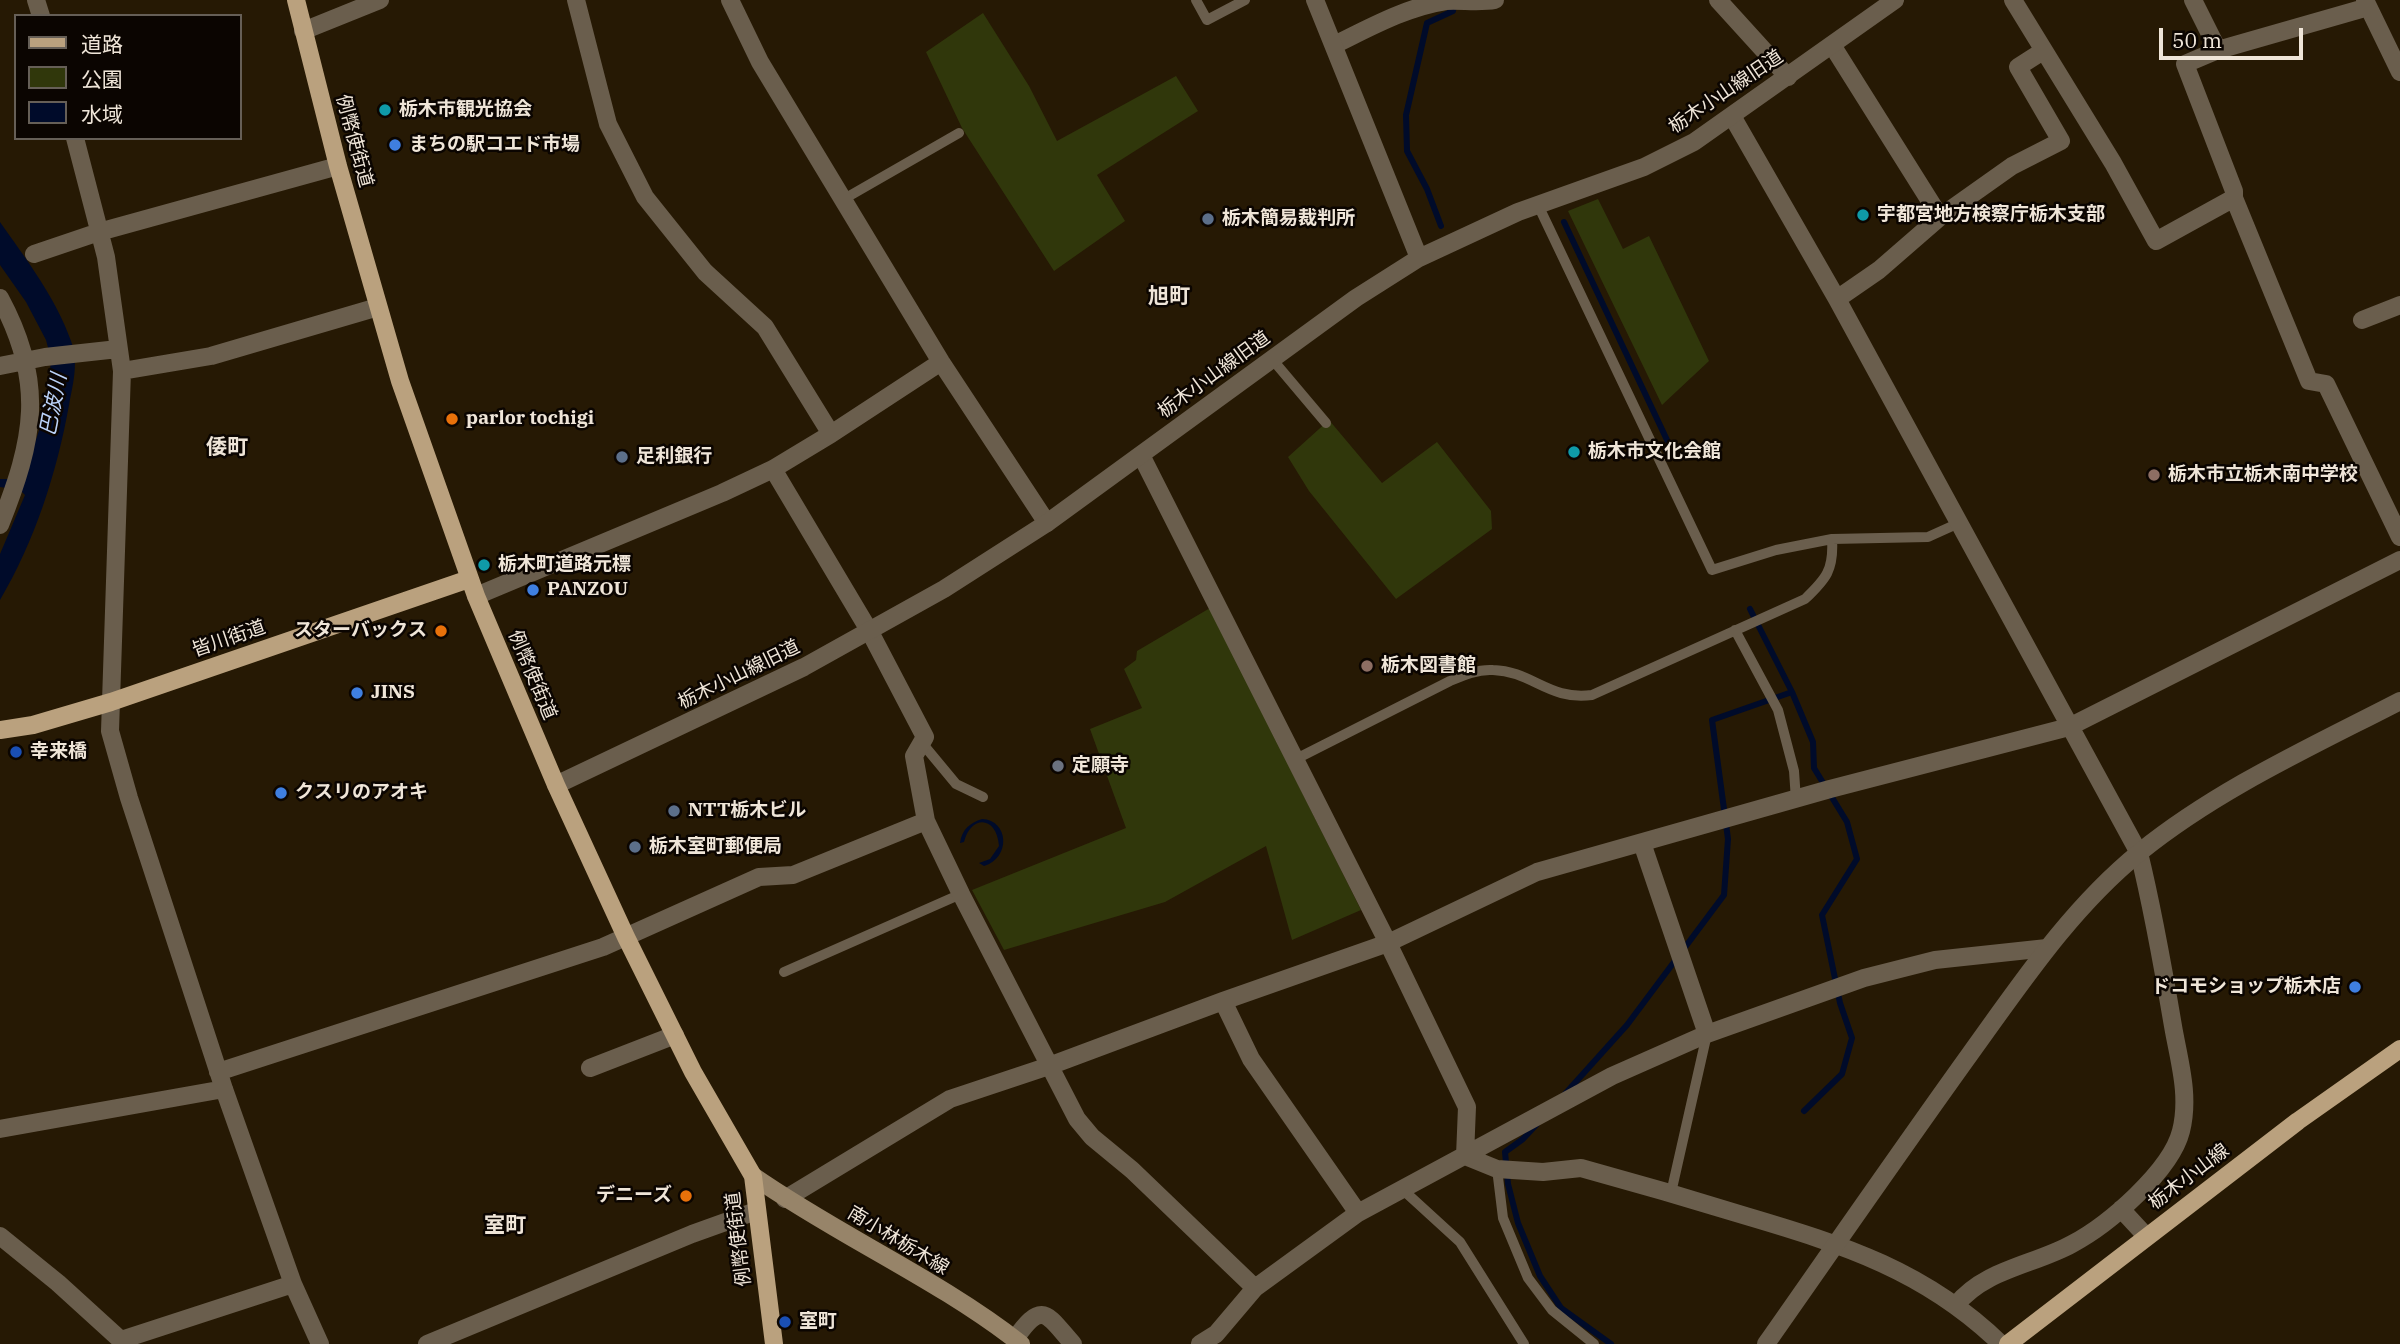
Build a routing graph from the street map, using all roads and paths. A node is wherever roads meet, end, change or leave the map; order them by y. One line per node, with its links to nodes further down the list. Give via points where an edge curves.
1 (296, 0): 14 (main road, 例幣使街道)
2 (380, 0): 14 (street)
3 (576, 0): 45 (street, via 608,124 645,197 705,272 765,327)
4 (730, 0): 27 (street, via 760,62)
5 (1196, 0): 6 (lane, via 1207,20)
6 (1245, 0)
7 (1315, 0): 16 (street)
8 (1495, 0): 16 (street, via 1427,4)
9 (1718, 0): 21 (street)
10 (1895, 0): 17 (street, 栃木小山線旧道)
11 (2014, 0): 19 (street)
12 (2193, 0): 18 (street)
13 (2367, 4): 15 (street); 18 (street)
14 (303, 31): 25 (main road, 例幣使街道)
15 (2394, 44): 20 (street)
16 (1334, 46): 32 (street)
17 (1832, 46): 21 (street, 栃木小山線旧道); 29 (street)
18 (2218, 50): 26 (street, via 2185,64)
19 (2043, 51): 26 (street, via 2156,241); 29 (street, via 2018,67 2061,141 2012,166)
20 (2400, 72)
21 (1788, 77): 22 (street, 栃木小山線旧道)
22 (1732, 116): 28 (street, 栃木小山線旧道, via 1644,167); 34 (street)
23 (959, 133): 27 (lane)
24 (76, 140): 30 (street)
25 (338, 166): 30 (street); 36 (main road, 例幣使街道)
26 (2234, 198): 51 (street, via 2309,381 2326,384)
27 (844, 200): 41 (street)
28 (1538, 205): 32 (street, 栃木小山線旧道); 52 (lane, via 1712,570)
29 (1940, 217): 34 (street)
30 (99, 232): 31 (street); 38 (street)
31 (34, 254)
32 (1419, 258): 39 (street, 栃木小山線旧道)
33 (0, 298): 40 (street)
34 (1837, 299): 49 (street)
35 (2400, 305): 37 (street)
36 (378, 307): 43 (street, via 211,356); 54 (main road, 例幣使街道)
37 (2362, 320)
38 (118, 349): 40 (street); 43 (street)
39 (1272, 359): 44 (lane); 46 (street, 栃木小山線旧道)
40 (25, 360): 42 (street); 50 (street, via 32,412 27,446)
41 (941, 362): 45 (street); 48 (street)
42 (0, 366)
43 (122, 371): 58 (street)
44 (1326, 422)
45 (831, 434): 47 (street)
46 (1142, 455): 48 (street, 栃木小山線旧道); 62 (street)
47 (773, 469): 54 (street, via 722,493); 56 (street)
48 (1047, 523): 56 (street, 栃木小山線旧道)
49 (1959, 523): 52 (lane, via 1928,537); 59 (street)
50 (0, 525)
51 (2400, 537)
52 (1832, 539): 55 (lane, via 1832,565 1825,580 1805,599)
53 (2400, 560): 59 (street)
54 (472, 587): 58 (main road, 皆川街道); 63 (main road, 例幣使街道)
55 (1740, 628): 62 (lane, via 1592,695 1568,696 1517,675 1474,671); 65 (lane, via 1778,710)
56 (870, 632): 61 (street, via 925,737); 63 (street, 栃木小山線旧道)
57 (2400, 701): 68 (street, via 2247,781)
58 (111, 702): 60 (main road, 皆川街道); 80 (street, via 110,731 119,766)
59 (2069, 727): 65 (street); 68 (street)
60 (0, 730)
61 (922, 743): 64 (lane, via 956,784); 66 (street, via 915,756)
62 (1296, 759): 71 (street)
63 (556, 785): 70 (main road, 例幣使街道)
64 (983, 797)
65 (1804, 797): 67 (street)
66 (926, 821): 69 (street); 70 (street, via 793,875 759,877)
67 (1642, 843): 71 (street, via 1537,872); 75 (street)
68 (2139, 853): 72 (street, via 2084,903); 89 (street, via 2186,1093 2181,1132 2164,1166)
69 (961, 894): 73 (lane); 78 (street)
70 (626, 937): 76 (main road, 例幣使街道); 80 (street)
71 (1388, 943): 74 (street); 83 (street, via 1467,1107)
72 (2047, 948): 75 (street, via 1923,963 1864,978); 94 (street)
73 (784, 972)
74 (1223, 1001): 78 (street); 91 (street, via 1251,1059)
75 (1707, 1034): 83 (street, via 1612,1076); 87 (lane)
76 (675, 1035): 79 (street); 85 (main road, 例幣使街道)
77 (2400, 1049): 93 (main road, 栃木小山線)
78 (1049, 1066): 88 (street, via 950,1099); 96 (street, via 1091,1138 1132,1170)
79 (590, 1068)
80 (218, 1072): 81 (street)
81 (224, 1089): 82 (street); 95 (street)
82 (0, 1129)
83 (1465, 1156): 84 (street); 86 (street)
84 (1497, 1169): 87 (street, via 1543,1172 1581,1168); 106 (lane, via 1503,1218 1528,1279 1552,1310)
85 (752, 1176): 88 (main road, 南小林栃木線); 90 (main road, 例幣使街道)
86 (1402, 1189): 91 (street); 105 (lane, via 1460,1242)
87 (1671, 1193): 94 (street)
88 (785, 1199): 98 (main road, 南小林栃木線)
89 (2121, 1209): 93 (street); 97 (street, via 2073,1244 1991,1278 1968,1291)
90 (756, 1211): 101 (street); 102 (main road, 例幣使街道)
91 (1358, 1213): 96 (street)
92 (0, 1236): 99 (street)
93 (2147, 1236): 109 (main road, 栃木小山線)
94 (1837, 1243): 97 (street, via 1916,1279); 107 (street)
95 (293, 1284): 99 (street); 100 (street)
96 (1255, 1288): 104 (street, via 1216,1334)
97 (1956, 1305): 108 (street)
98 (1018, 1341): 103 (street, via 1028,1321 1043,1314)
99 (123, 1342)
100 (320, 1344)
101 (427, 1344)
102 (774, 1344)
103 (1073, 1344)
104 (1200, 1344)
105 (1524, 1344)
106 (1594, 1344)
107 (1766, 1344)
108 (2001, 1344)
109 (2008, 1344)

